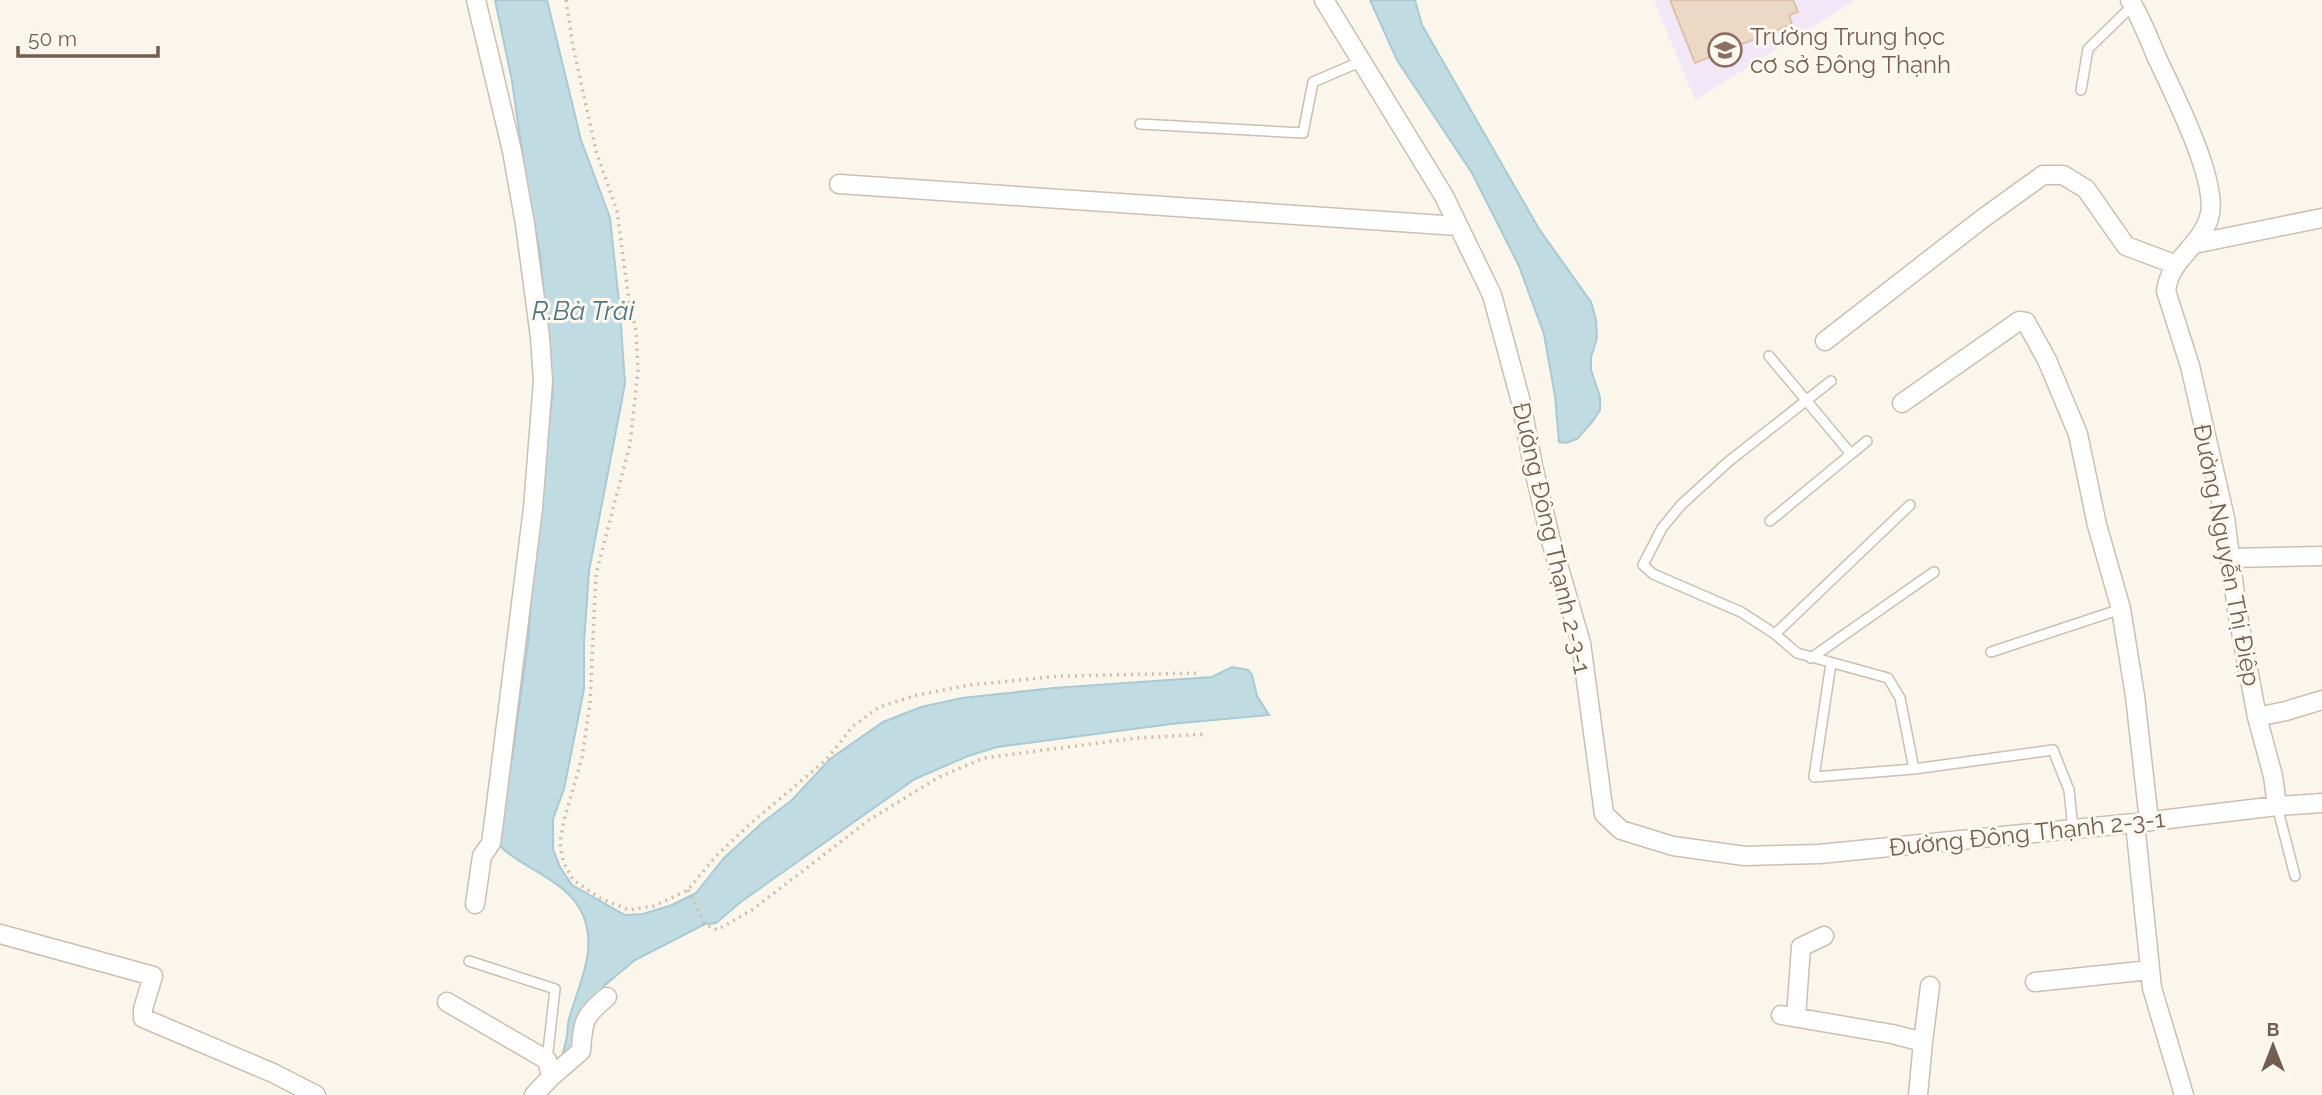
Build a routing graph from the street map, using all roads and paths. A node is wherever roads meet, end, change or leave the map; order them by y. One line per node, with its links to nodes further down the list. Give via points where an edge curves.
1 (476, 0): 41 (street, via 523,212 543,381 533,508 491,843 482,856)
2 (566, 0): 40 (path, via 596,150 617,211 638,371 630,444 596,574 590,703 582,758 560,842 573,880 629,910 654,906)
3 (1324, 0): 5 (street, Đường Đông Thạnh 2-3-1)
4 (2132, 2): 6 (lane, via 2088,49); 11 (street, via 2191,132 2210,193 2210,213)
5 (1362, 61): 7 (lane, via 1313,82 1303,134); 10 (street, Đường Đông Thạnh 2-3-1)
6 (2081, 90)
7 (1140, 124)
8 (839, 184): 10 (street)
9 (2322, 219): 11 (street)
10 (1458, 226): 38 (street, Đường Đông Thạnh 2-3-1, via 1492,295 1551,541 1581,643 1604,814 1621,830 1673,846 1745,856 1819,854)
11 (2194, 244): 12 (street)
12 (2174, 264): 13 (street, via 2126,246 2086,189 2063,174 2043,175); 23 (street, Đường Nguyễn Thị Điệp, via 2166,291 2190,366)
13 (1825, 341)
14 (1769, 356): 16 (lane)
15 (1830, 381): 16 (lane)
16 (1806, 399): 19 (lane); 26 (lane, via 1681,505 1662,528 1643,565 1653,574 1741,612)
17 (1902, 403): 25 (street, via 2019,321 2026,322 2078,434)
18 (1867, 441): 19 (lane)
19 (1852, 454): 21 (lane)
20 (1910, 505): 26 (lane)
21 (1770, 521)
22 (2322, 556): 23 (street)
23 (2230, 558): 32 (street, Đường Nguyễn Thị Điệp)
24 (1934, 572): 28 (lane)
25 (2121, 609): 27 (lane); 37 (street, via 2136,696)
26 (1775, 634): 28 (lane, via 1797,653)
27 (1991, 652)
28 (1811, 658): 29 (lane)
29 (1832, 663): 34 (lane, via 1888,678 1900,698); 34 (lane, via 1814,776)
30 (1200, 673): 40 (path, via 1060,676 970,684 879,707 853,726 827,759 716,856)
31 (2322, 700): 32 (street)
32 (2258, 717): 36 (street, Đường Nguyễn Thị Điệp)
33 (1207, 734): 40 (path, via 1137,738 984,758 939,777 869,820 752,910 717,930 705,924)
34 (1914, 769): 38 (lane, via 2053,750 2069,790)
35 (2322, 803): 36 (street, Đường Đông Thạnh 2-3-1)
36 (2277, 806): 37 (street, Đường Đông Thạnh 2-3-1); 39 (lane)
37 (2142, 822): 38 (street, Đường Đông Thạnh 2-3-1); 45 (street)
38 (2073, 830)
39 (2295, 876)
40 (688, 890)
41 (475, 904)
42 (0, 934): 52 (street, via 153,976 143,1018)
43 (1824, 936): 50 (street, via 1801,947 1788,1016)
44 (469, 961): 51 (lane, via 555,989)
45 (2150, 970): 46 (street); 55 (street)
46 (2035, 982)
47 (1930, 986): 50 (street)
48 (607, 997): 51 (street, via 584,1021 581,1051)
49 (447, 1002): 51 (street)
50 (1923, 1042): 54 (street)
51 (549, 1069): 53 (street)
52 (316, 1095)
53 (534, 1095)
54 (1917, 1095)
55 (2184, 1095)

